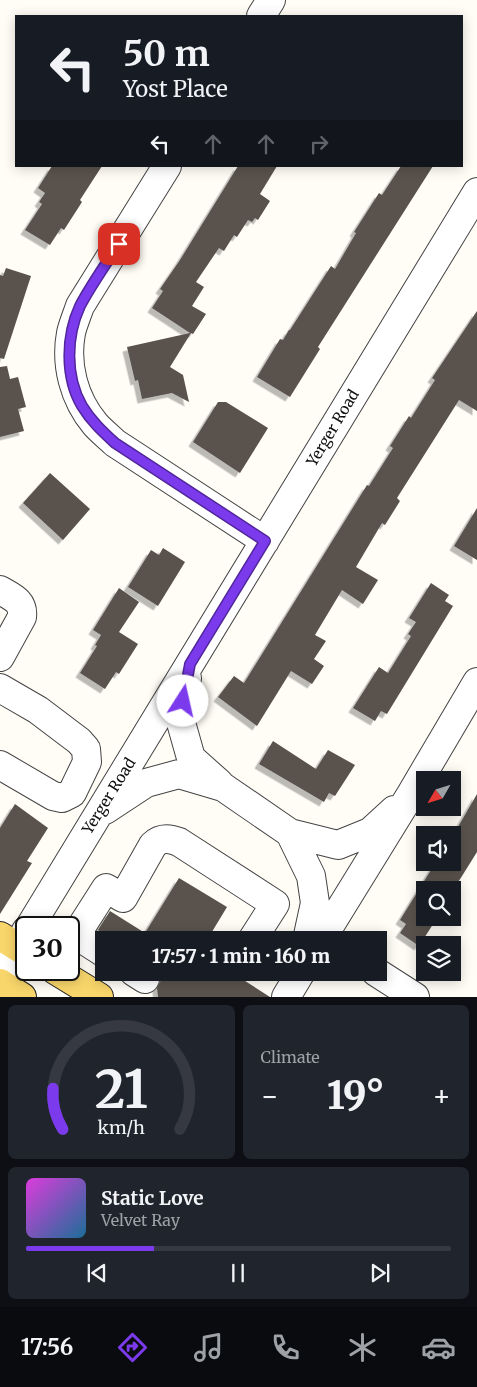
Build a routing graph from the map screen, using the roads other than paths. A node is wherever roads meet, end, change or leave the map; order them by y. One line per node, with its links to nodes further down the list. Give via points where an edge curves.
1 (271, 0): 2 (street)
2 (261, 15)
3 (166, 167): 5 (street, via 80,306 69,358 73,382 82,405 96,425 115,443)
4 (474, 202): 5 (street, Yerger Road)
5 (265, 541): 8 (street, Yerger Road)
6 (0, 590): 7 (street, via 18,601 22,617)
7 (0, 657)
8 (190, 664): 13 (street, Yerger Road, via 180,719 191,758); 15 (street, Yerger Road)
9 (477, 682): 14 (street)
10 (0, 688): 12 (street, via 38,710 86,749 87,762)
11 (0, 765): 12 (street, via 62,798 72,793)
12 (78, 780): 15 (street)
13 (223, 787): 15 (street, via 179,774 146,783); 16 (street)
14 (411, 794): 16 (street, via 370,832 338,845); 20 (street)
15 (103, 806): 17 (street, Yerger Road)
16 (290, 833): 19 (street, via 311,876)
17 (34, 916)
18 (258, 931): 21 (street, via 275,904 179,842 167,838 153,845 122,898 106,888 76,936)
19 (318, 931)
20 (325, 931)
21 (95, 948)
22 (15, 950): 26 (street, Yerger Road)
23 (387, 979): 30 (street)
24 (73, 981): 28 (main road)
25 (296, 981): 29 (street)
26 (0, 983): 27 (main road)
27 (22, 997)
28 (100, 997)
29 (286, 997)
30 (415, 997)

